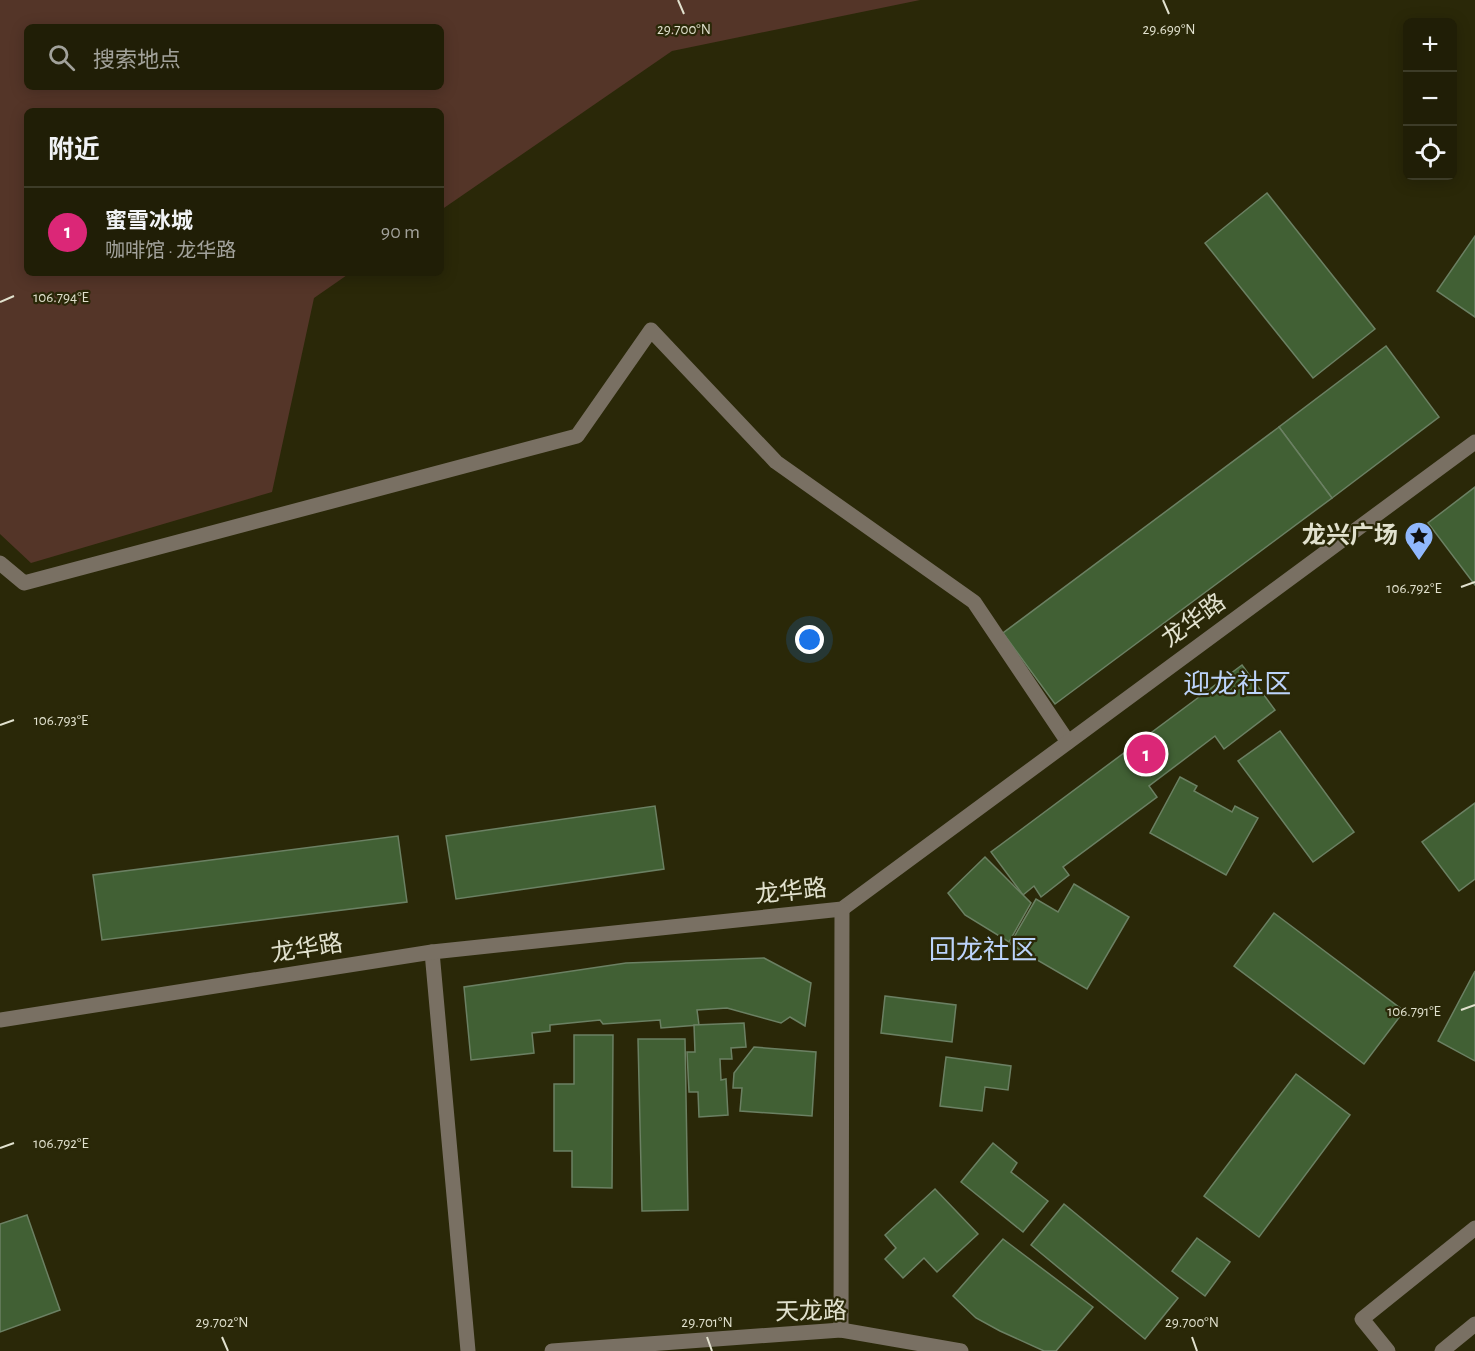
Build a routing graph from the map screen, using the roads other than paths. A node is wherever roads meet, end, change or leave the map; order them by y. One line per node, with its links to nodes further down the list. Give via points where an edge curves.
1 (1475, 442): 3 (street, 龙华路)
2 (0, 563): 3 (street, via 24,583 576,436 651,330 776,462 974,602)
3 (1068, 742): 4 (street, 龙华路)
4 (842, 909): 5 (street, 龙华路); 9 (street)
5 (432, 952): 6 (street, 龙华路); 10 (street)
6 (0, 1020)
7 (1475, 1228): 13 (street, via 1362,1319)
8 (1475, 1324): 14 (street)
9 (841, 1330): 11 (street, 天龙路); 12 (street, 天龙路)
10 (468, 1351)
11 (552, 1351)
12 (961, 1351)
13 (1388, 1351)
14 (1442, 1351)

